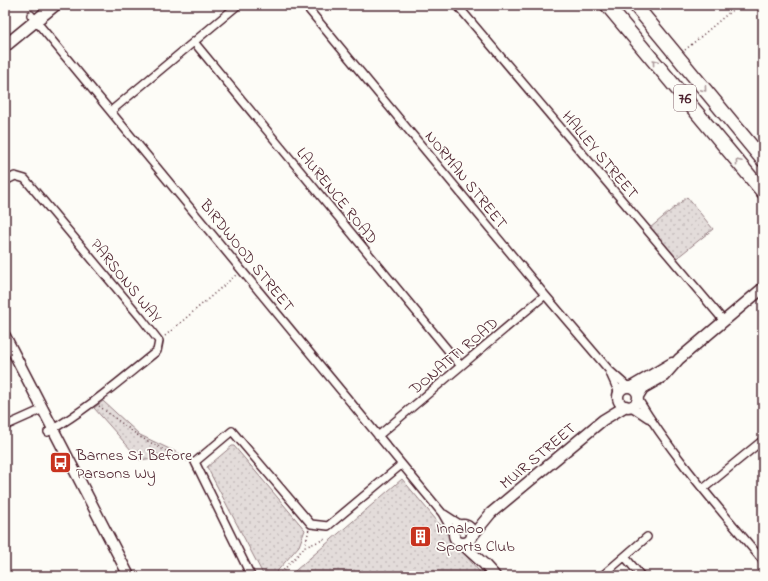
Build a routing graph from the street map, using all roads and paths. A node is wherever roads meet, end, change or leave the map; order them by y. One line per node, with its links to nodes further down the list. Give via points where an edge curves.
1 (44, 5): 9 (main road)
2 (55, 5): 9 (main road)
3 (238, 5): 11 (street)
4 (305, 5): 20 (street, NORMAN STREET)
5 (457, 5): 21 (street, HALLEY STREET)
6 (607, 5): 17 (highway, 76, one-way to 6)
7 (635, 5): 15 (highway, 76, one-way to 15)
8 (738, 5): 13 (path)
9 (34, 18): 10 (main road); 12 (main road); 14 (street, BIRDWOOD STREET)
10 (5, 37)
11 (194, 42): 14 (street); 26 (street, LAURENCE ROAD)
12 (5, 46)
13 (684, 50)
14 (111, 111): 18 (street, BIRDWOOD STREET)
15 (763, 160)
16 (5, 181): 23 (street, PARSONS WAY, via 15,176 25,179)
17 (763, 192)
18 (241, 271): 23 (path); 34 (street, BIRDWOOD STREET)
19 (763, 288): 21 (street, MUIR STREET)
20 (545, 295): 26 (street, DONATTI ROAD); 27 (street, NORMAN STREET)
21 (724, 321): 25 (street, MUIR STREET)
22 (5, 336): 30 (street)
23 (159, 341): 28 (street, PARSONS WAY, via 157,351)
24 (5, 348): 30 (street)
25 (679, 360): 27 (street, MUIR STREET); 29 (street, MUIR STREET, via 664,376 643,388)
26 (461, 366): 34 (street, DONATTI ROAD)
27 (624, 391): 29 (street, via 636,390); 29 (street, via 620,402); 31 (street, MUIR STREET)
28 (93, 402): 33 (street, PARSONS WAY); 36 (path, via 140,437 183,460)
29 (633, 402): 31 (street, MUIR STREET); 38 (street, via 651,421)
30 (40, 410): 32 (street); 33 (street)
31 (603, 420): 40 (street, MUIR STREET)
32 (5, 426)
33 (51, 430): 54 (street); 55 (street)
34 (378, 436): 37 (street, BIRDWOOD STREET)
35 (763, 440): 38 (street)
36 (195, 462): 41 (street, via 232,431); 56 (street)
37 (401, 465): 39 (street, BIRDWOOD STREET); 41 (street, via 328,526)
38 (704, 490): 50 (street)
39 (442, 513): 42 (street, BIRDWOOD STREET); 43 (street, BIRDWOOD STREET)
40 (491, 513): 42 (street, MUIR STREET); 44 (street, MUIR STREET)
41 (311, 524): 48 (path)
42 (464, 525): 43 (street, via 455,529); 44 (street, via 470,528)
43 (454, 534): 47 (street, via 456,540)
44 (472, 536): 47 (street, via 469,542); 52 (street)
45 (647, 537): 49 (street)
46 (325, 539): 48 (path)
47 (462, 544): 52 (street)
48 (305, 547): 57 (path)
49 (625, 557): 59 (street); 60 (street)
50 (763, 561)
51 (5, 563): 53 (path)
52 (484, 564): 58 (street)
53 (10, 576)
54 (121, 576)
55 (129, 576)
56 (251, 576)
57 (278, 576)
58 (495, 576)
59 (602, 576)
60 (641, 576)

